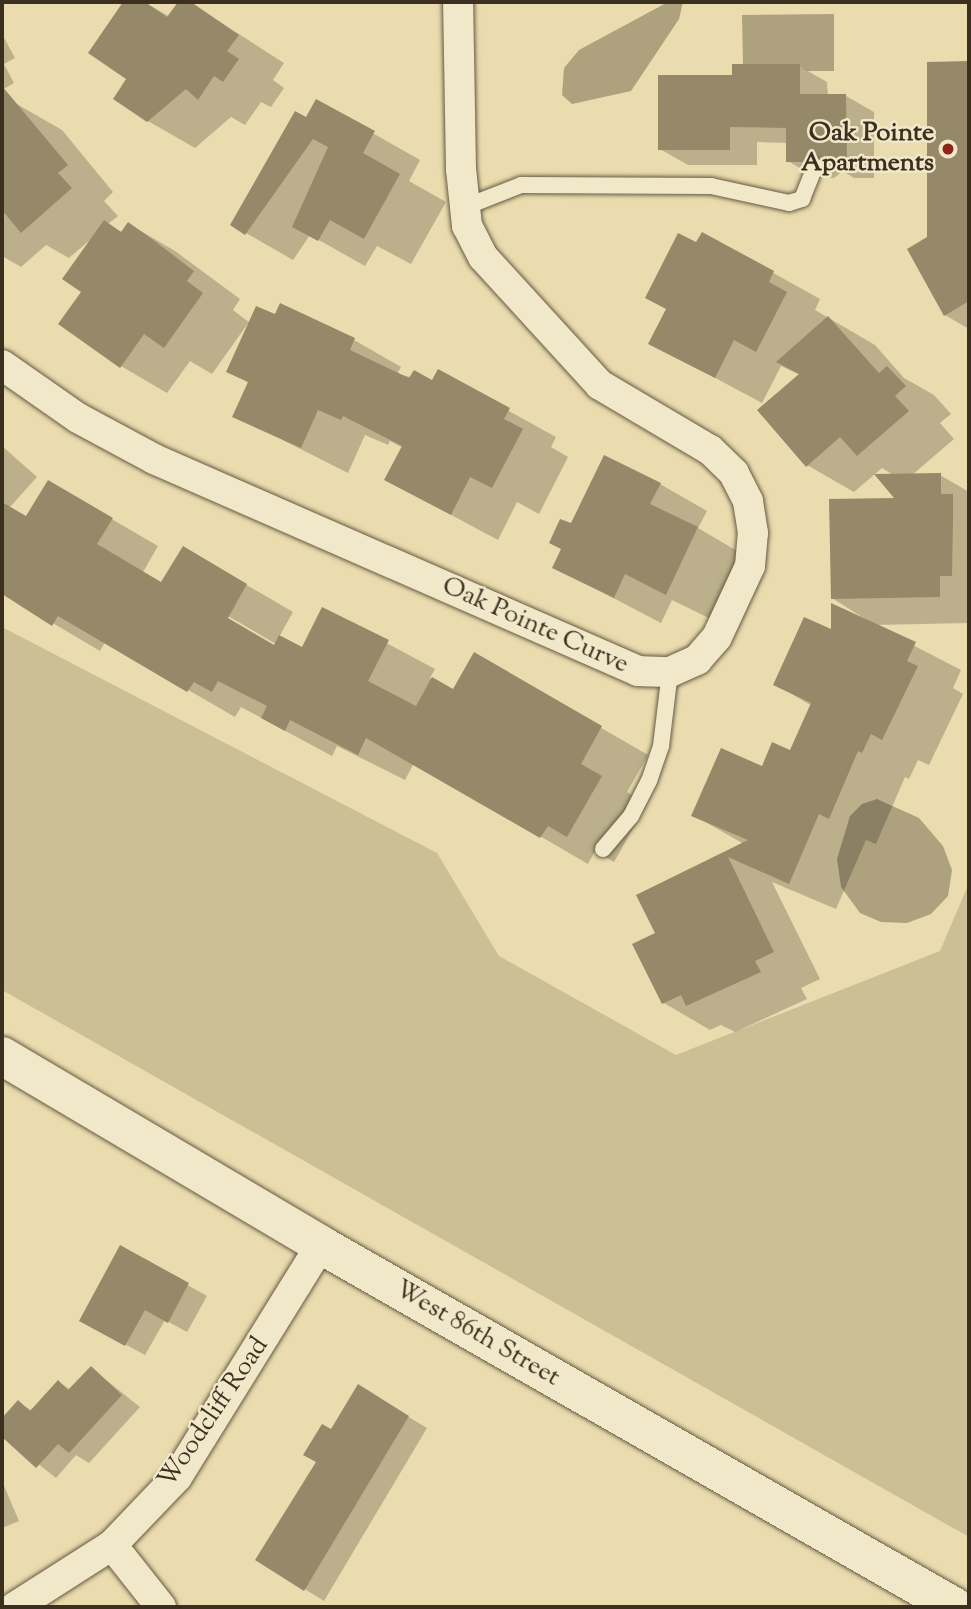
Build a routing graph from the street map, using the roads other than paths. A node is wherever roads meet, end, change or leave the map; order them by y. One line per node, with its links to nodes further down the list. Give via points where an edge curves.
1 (458, 2): 3 (street)
2 (815, 166): 3 (lane, via 802,199 789,202 711,186 521,185)
3 (465, 207): 5 (street, via 467,226 482,257 600,385 710,450 734,472 748,501 753,533 750,566 717,637 697,660)
4 (2, 365): 5 (street, Oak Pointe Curve, via 78,418 154,459 638,671)
5 (670, 672): 6 (lane, via 661,746 649,780 631,816)
6 (603, 849)
7 (2, 1056): 8 (street, West 86th Street)
8 (321, 1245): 9 (street, Woodcliff Road, via 177,1477); 12 (street, West 86th Street)
9 (112, 1545): 10 (street, Woodcliff Road); 11 (street)
10 (15, 1607)
11 (161, 1607)
12 (955, 1607)

